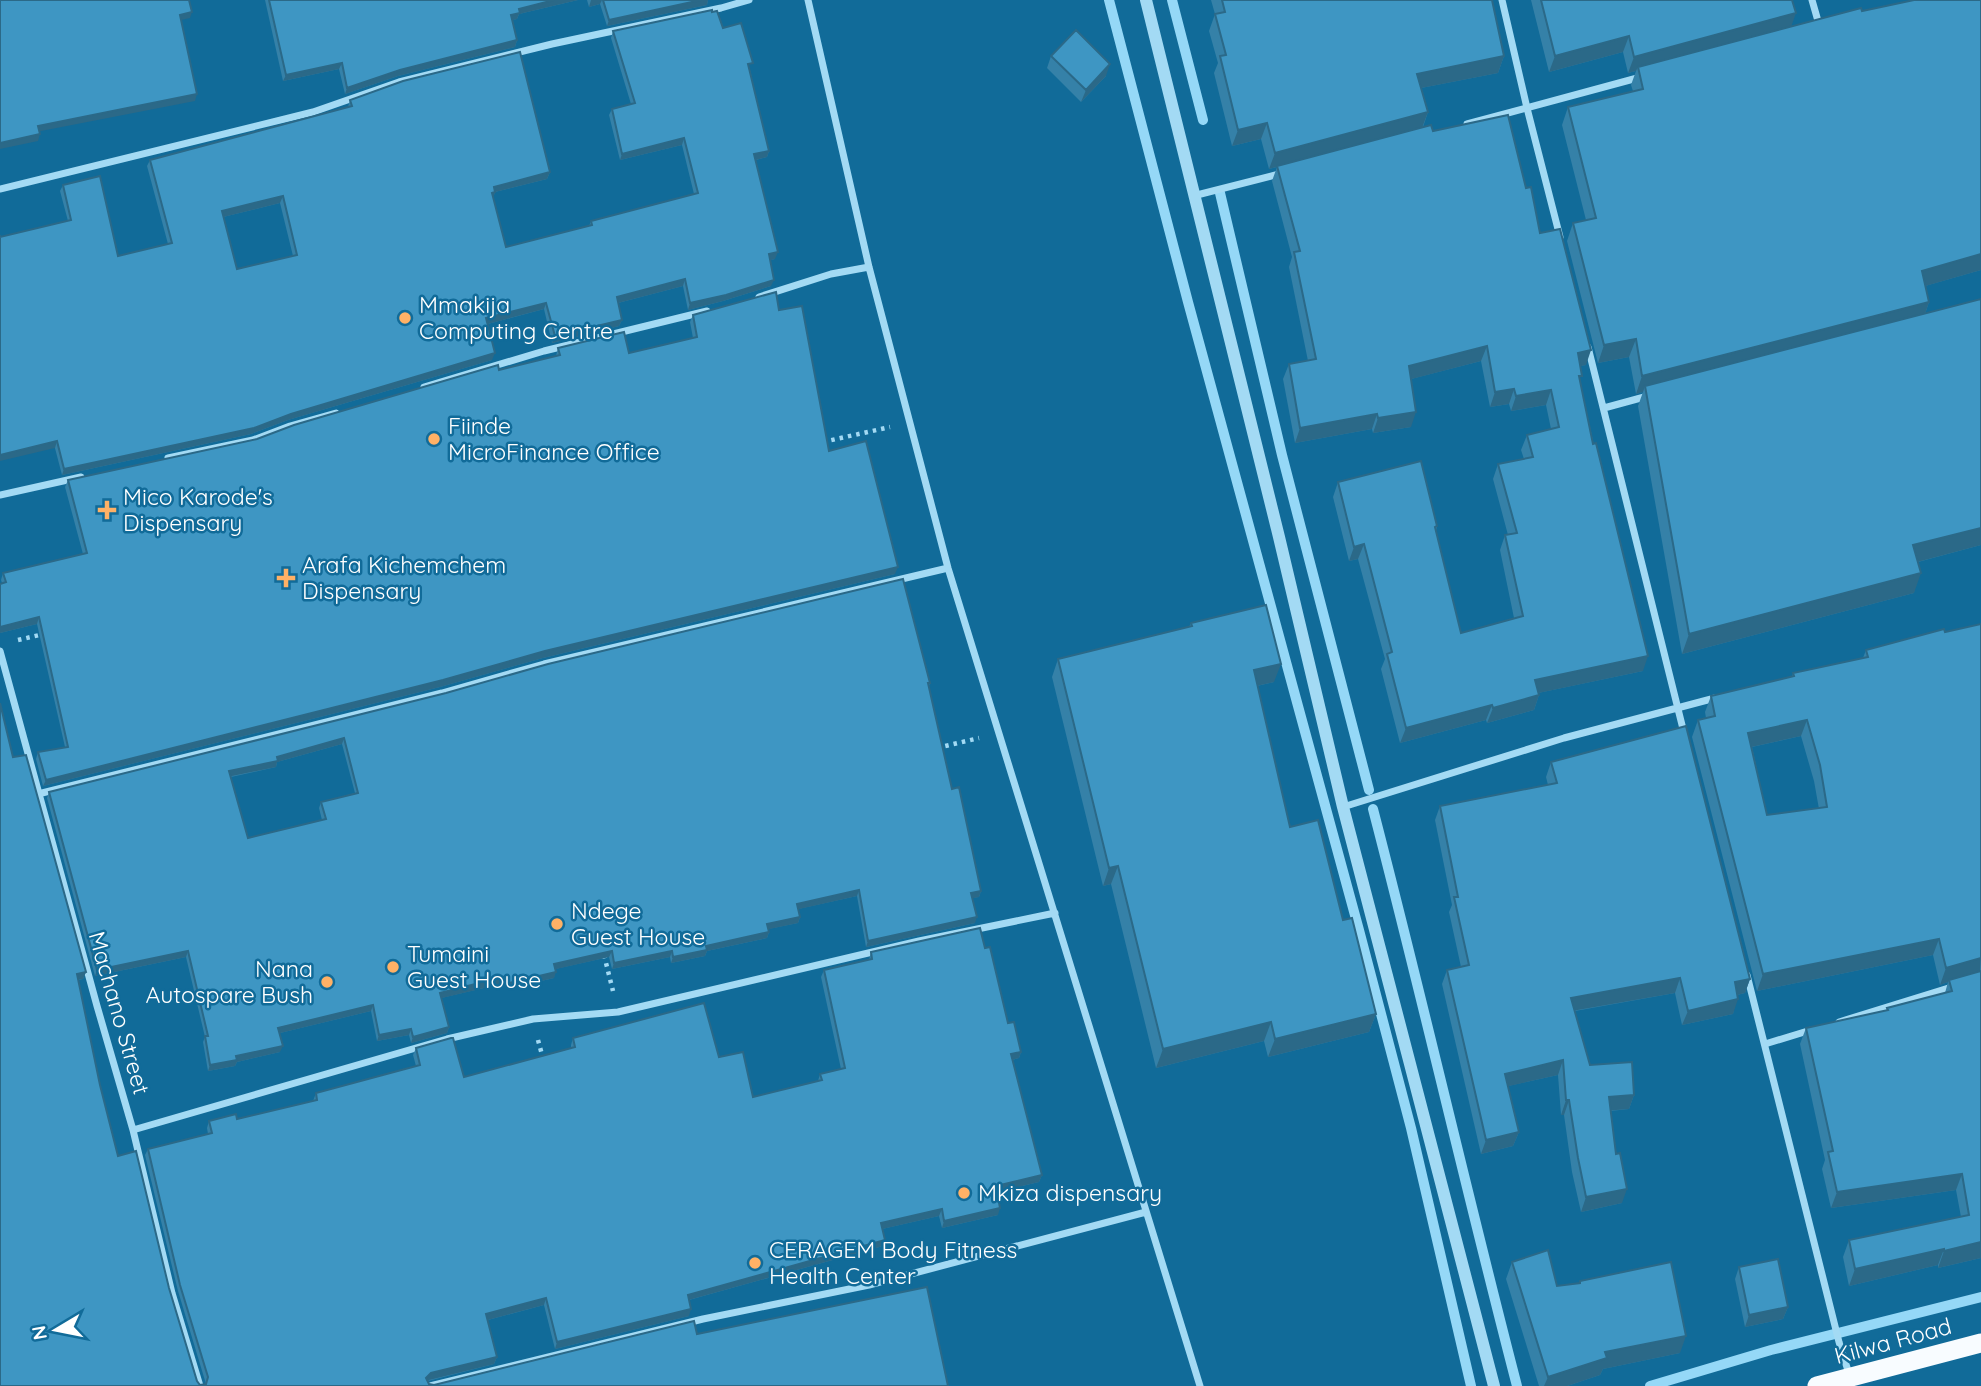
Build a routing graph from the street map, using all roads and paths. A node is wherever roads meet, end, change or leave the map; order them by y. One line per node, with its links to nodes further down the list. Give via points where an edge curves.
1 (749, 0): 13 (street, via 399,82 313,112)
2 (808, 0): 16 (street)
3 (1146, 0): 14 (street)
4 (1502, 0): 10 (street)
5 (1812, 0): 7 (street)
6 (1832, 25): 7 (street)
7 (1820, 28): 8 (street)
8 (1807, 32)
9 (1647, 75): 10 (street)
10 (1527, 108): 11 (street); 15 (street)
11 (1460, 126)
12 (1287, 172): 14 (street)
13 (0, 189)
14 (1193, 196): 39 (street)
15 (1563, 251)
16 (869, 267): 17 (street); 24 (street)
17 (751, 299)
18 (712, 310): 20 (street, via 544,351)
19 (1587, 342): 22 (street)
20 (418, 389)
21 (1655, 394): 22 (street)
22 (1604, 408): 34 (street)
23 (341, 411): 26 (street, via 253,440)
24 (909, 423): 25 (path); 29 (street)
25 (820, 443)
26 (157, 461)
27 (91, 475): 28 (street)
28 (0, 495)
29 (948, 568): 35 (street); 38 (street, via 544,664)
30 (48, 633): 31 (path)
31 (12, 641)
32 (0, 651): 38 (street, Machano Street)
33 (1717, 698): 34 (street)
34 (1678, 708): 36 (street); 39 (street, via 1564,738)
35 (1000, 733): 37 (path); 40 (street)
36 (1685, 735)
37 (926, 750)
38 (38, 794): 50 (street, Machano Street)
39 (1343, 807): 57 (street)
40 (1055, 913): 44 (street); 51 (street)
41 (602, 946): 44 (path)
42 (1744, 964): 48 (street)
43 (1960, 985): 46 (street)
44 (618, 1012): 45 (street)
45 (533, 1019): 49 (path); 50 (street, via 447,1039)
46 (1832, 1024)
47 (1818, 1028): 48 (street)
48 (1765, 1044): 53 (street)
49 (547, 1072)
50 (133, 1130): 54 (street, Machano Street)
51 (1146, 1212): 55 (street, via 869,1285 703,1319); 56 (street)
52 (1981, 1343): 53 (highway, Kilwa Road)
53 (1850, 1377): 58 (highway, Kilwa Road)
54 (200, 1386)
55 (430, 1386)
56 (1200, 1386)
57 (1494, 1386)
58 (1817, 1386)

